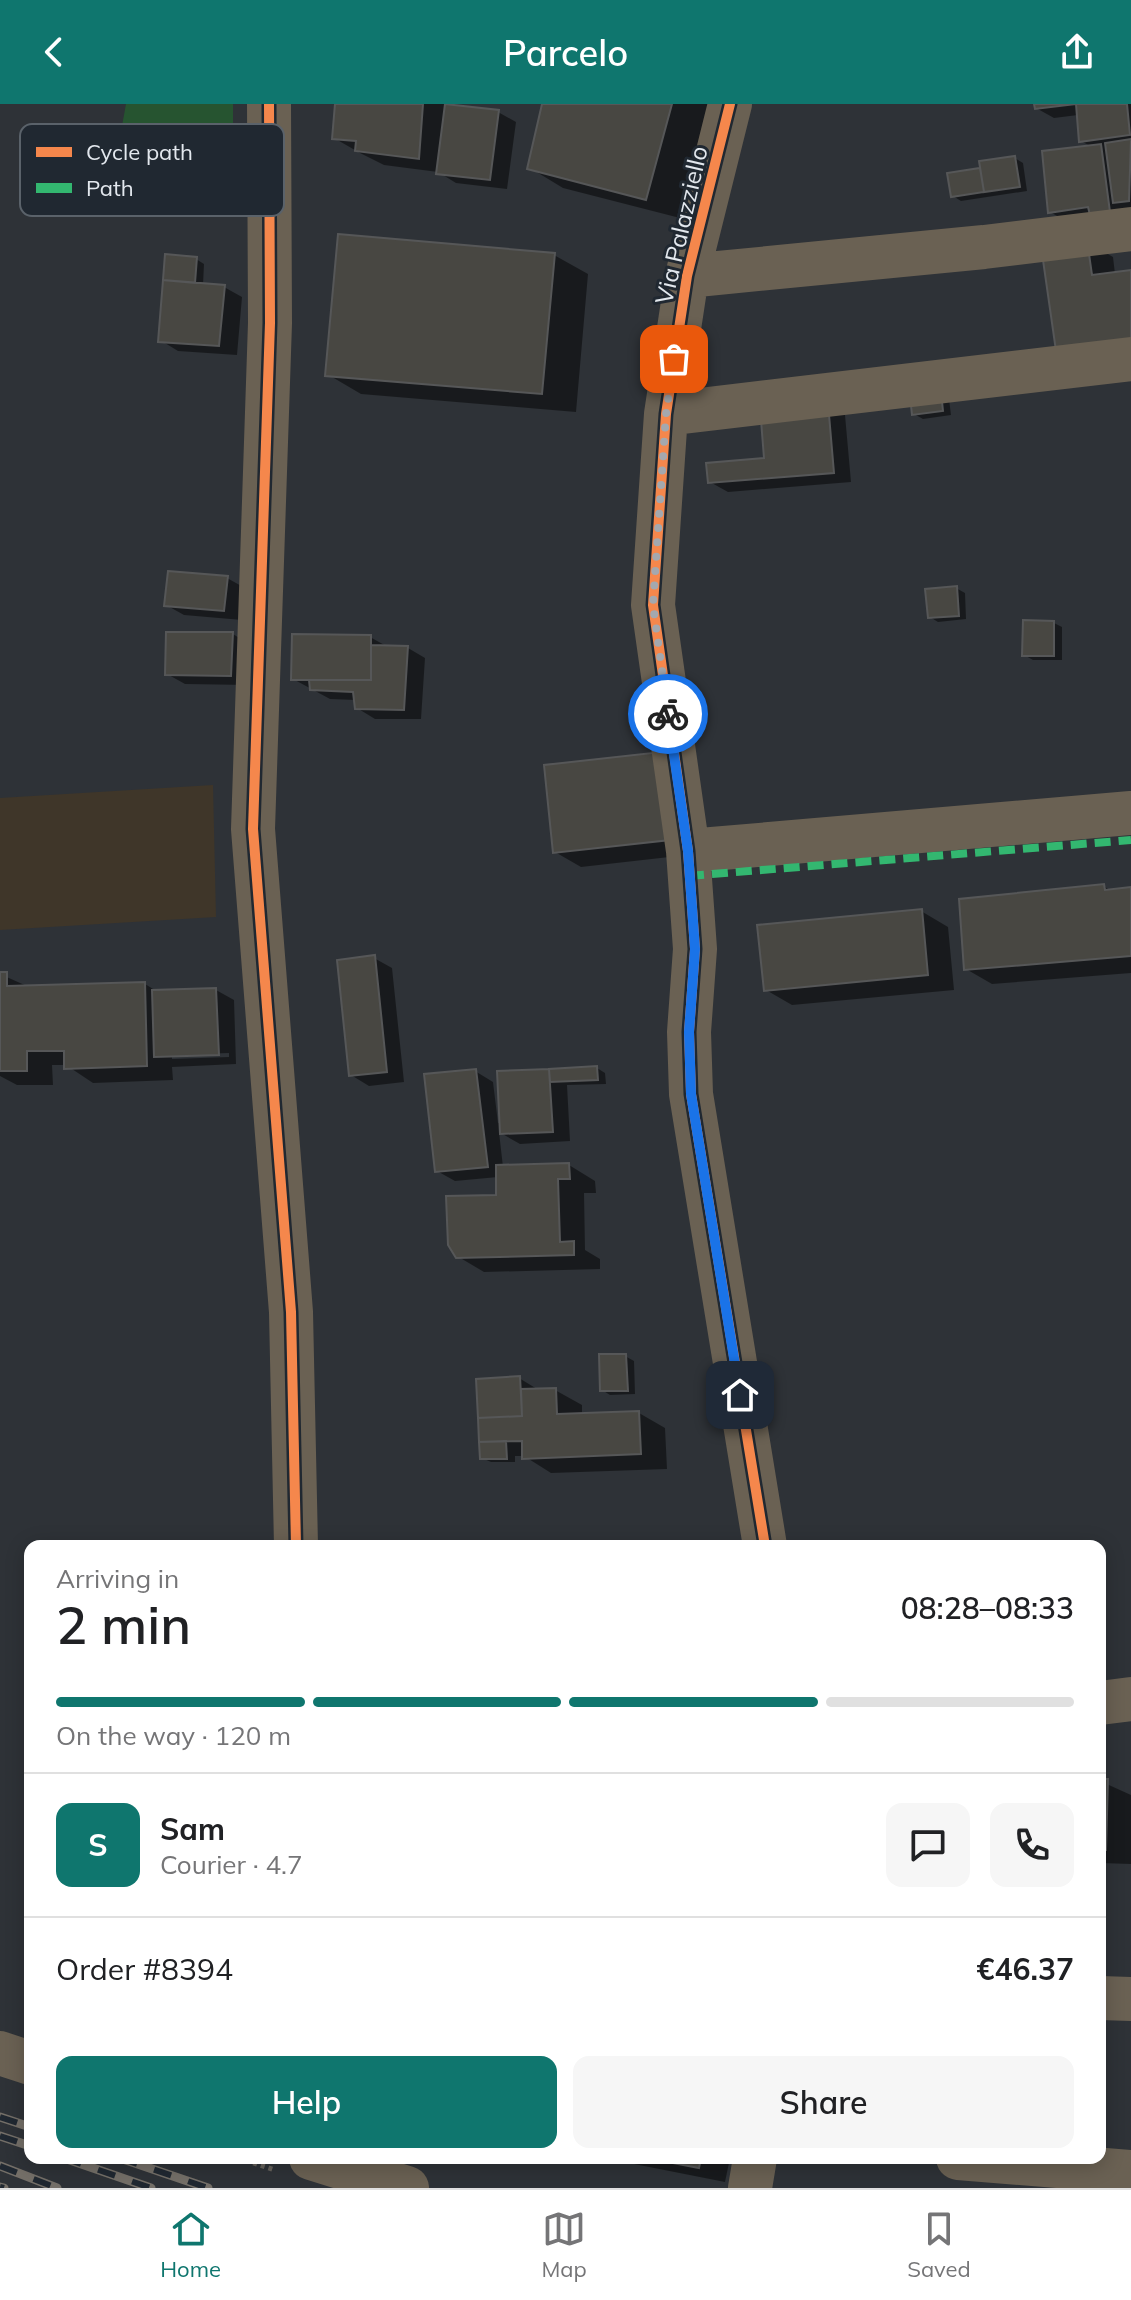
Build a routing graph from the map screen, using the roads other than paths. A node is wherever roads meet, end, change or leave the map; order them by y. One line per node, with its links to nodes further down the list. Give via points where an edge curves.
1 (269, 104): 3 (street)
2 (730, 104): 6 (street, Via Palazziello)
3 (269, 124)
4 (270, 216): 11 (street, via 253,829 291,1312)
5 (1131, 229): 6 (street)
6 (687, 276): 8 (street, Via Palazziello)
7 (1131, 359): 8 (street)
8 (666, 414): 10 (street, Via Palazziello, via 653,605)
9 (1131, 813): 10 (street)
10 (688, 851): 12 (street, Via Palazziello, via 695,949 691,1094)
11 (296, 1540)
12 (764, 1540)
13 (1131, 1699): 14 (street)
14 (1106, 1702)
15 (1106, 1998): 16 (street)
16 (1131, 1999)
17 (0, 2053): 18 (street)
18 (24, 2061)
19 (330, 2164): 23 (street)
20 (754, 2164): 24 (street)
21 (1032, 2164): 22 (street)
22 (1131, 2172)
23 (407, 2188)
24 (750, 2188)

